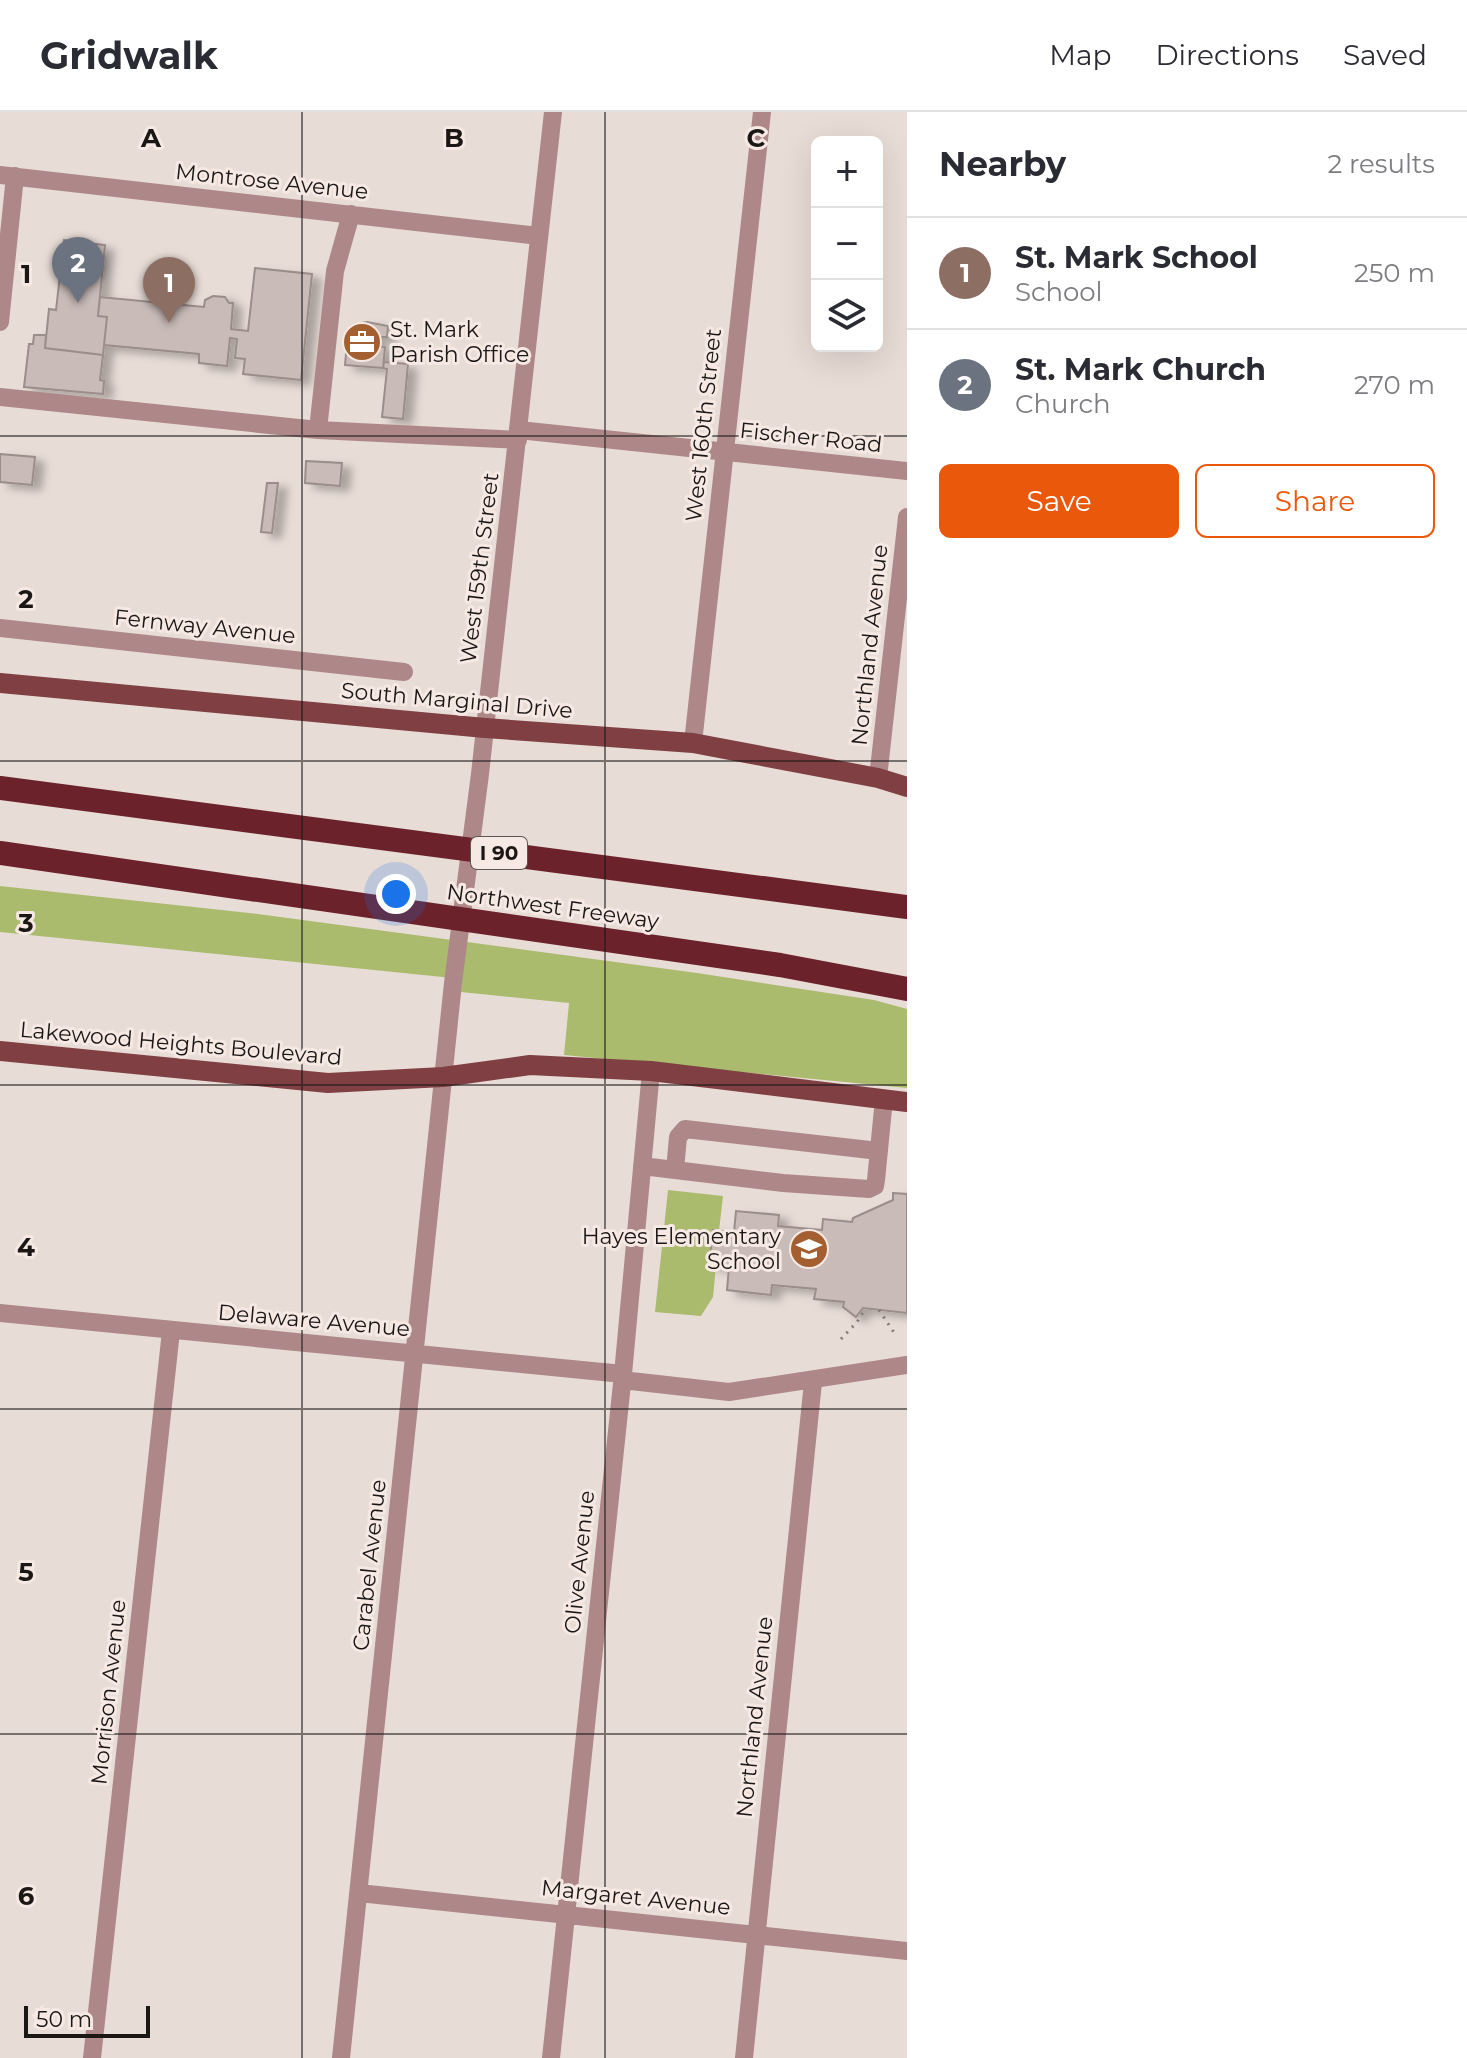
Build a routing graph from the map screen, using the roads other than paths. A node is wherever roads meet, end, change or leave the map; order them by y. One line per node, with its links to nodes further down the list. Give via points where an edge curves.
1 (553, 112): 5 (street, West 159th Street)
2 (762, 112): 10 (street, West 160th Street)
3 (8, 176): 4 (street, Montrose Avenue); 6 (street)
4 (351, 214): 5 (street, Montrose Avenue); 8 (street, via 335,271)
5 (539, 236): 9 (street, West 159th Street)
6 (0, 322)
7 (0, 397): 8 (street, Fischer Road)
8 (318, 430): 9 (street, Fischer Road)
9 (519, 435): 10 (street, Fischer Road); 16 (street, West 159th Street)
10 (724, 452): 11 (street, Fischer Road); 17 (street, West 160th Street)
11 (907, 471)
12 (907, 517): 19 (street, Northland Avenue)
13 (0, 628): 14 (street, Fernway Avenue)
14 (404, 672)
15 (0, 683): 16 (main road, South Marginal Drive)
16 (485, 728): 17 (main road, South Marginal Drive); 32 (street, West 159th Street)
17 (693, 743): 19 (main road, South Marginal Drive)
18 (0, 777): 22 (highway)
19 (878, 778): 20 (main road, South Marginal Drive)
20 (907, 787)
21 (0, 788): 22 (highway, Northwest Freeway / I 90)
22 (90, 798): 26 (highway, Northwest Freeway / I 90)
23 (0, 853): 25 (highway, Northwest Freeway)
24 (0, 869): 25 (highway)
25 (225, 885): 27 (highway, Northwest Freeway)
26 (907, 907)
27 (780, 965): 28 (highway, Northwest Freeway); 29 (highway)
28 (907, 989)
29 (907, 996)
30 (0, 1051): 32 (main road, Lakewood Heights Boulevard, via 328,1083)
31 (651, 1071): 32 (main road, Lakewood Heights Boulevard, via 530,1065); 33 (main road, Lakewood Heights Boulevard); 36 (street, Olive Avenue)
32 (443, 1077): 40 (street, Carabel Avenue)
33 (884, 1099): 34 (main road, Lakewood Heights Boulevard); 35 (street)
34 (907, 1102)
35 (879, 1151): 37 (street, via 875,1186 861,1190); 37 (street, via 685,1129 678,1137)
36 (642, 1166): 37 (street); 42 (street, Olive Avenue)
37 (675, 1170)
38 (0, 1313): 39 (street, Delaware Avenue)
39 (171, 1331): 40 (street, Delaware Avenue); 48 (street, Morrison Avenue)
40 (415, 1353): 42 (street, Delaware Avenue); 44 (street, Carabel Avenue)
41 (907, 1365): 43 (street, Delaware Avenue)
42 (623, 1377): 43 (street, Delaware Avenue, via 729,1392); 45 (street, Olive Avenue)
43 (813, 1382): 46 (street, Northland Avenue)
44 (359, 1893): 45 (street, Margaret Avenue); 49 (street, Carabel Avenue)
45 (567, 1913): 46 (street, Margaret Avenue); 50 (street, Olive Avenue)
46 (757, 1934): 47 (street, Margaret Avenue); 51 (street, Northland Avenue)
47 (907, 1951)
48 (92, 2058)
49 (341, 2058)
50 (551, 2058)
51 (744, 2058)

